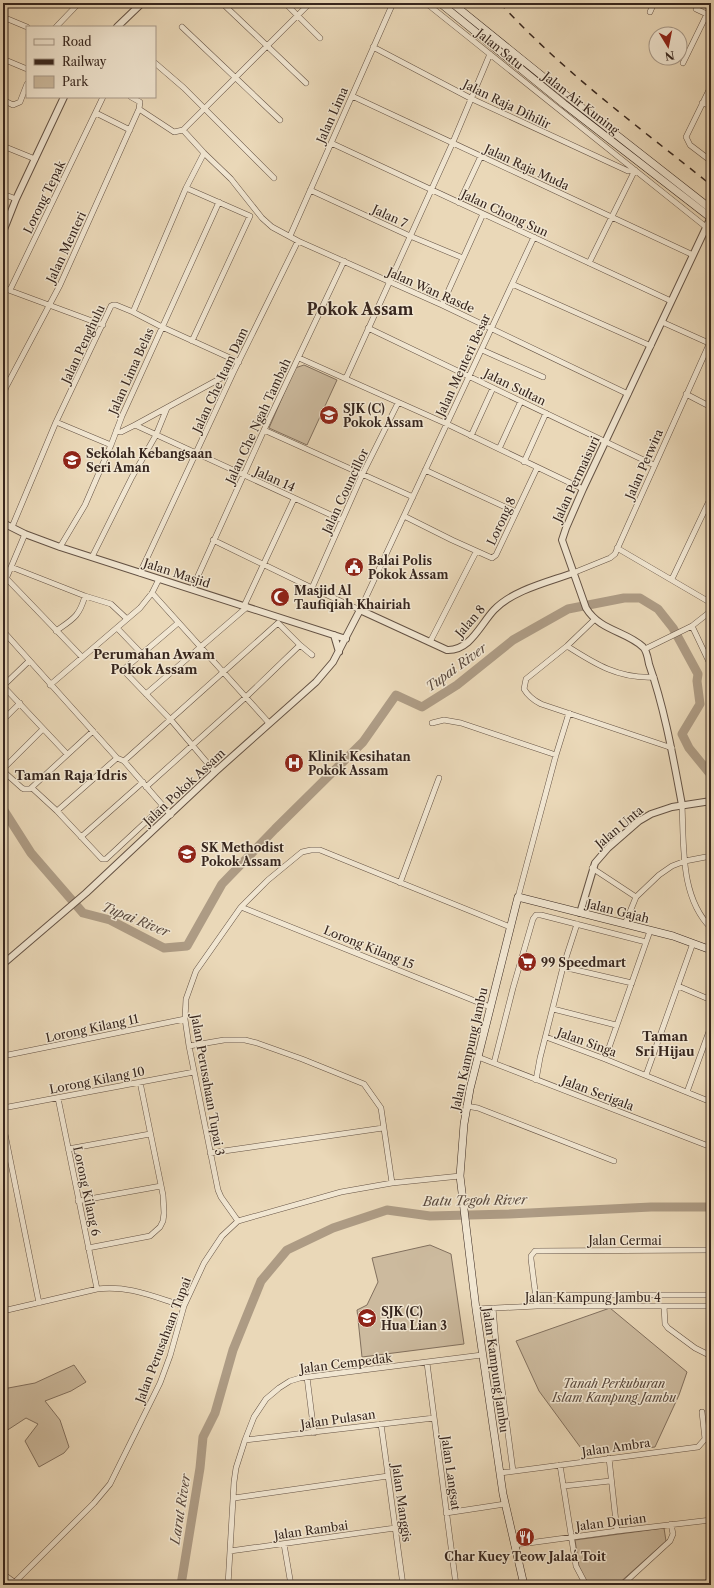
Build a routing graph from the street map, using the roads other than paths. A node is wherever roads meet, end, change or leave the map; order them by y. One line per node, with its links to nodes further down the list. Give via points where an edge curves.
1 (69, 3): 11 (street)
2 (142, 3): 18 (street)
3 (222, 3): 22 (street)
4 (285, 3): 15 (street)
5 (310, 3): 15 (street)
6 (393, 3): 23 (street, Jalan Lima)
7 (426, 3): 24 (street, Jalan Satu)
8 (440, 3): 66 (main road, Jalan Air Kuning, via 564,104)
9 (452, 3): 63 (main road, Jalan Air Kuning)
10 (654, 3): 13 (street)
11 (77, 5): 17 (street)
12 (696, 9): 14 (street)
13 (650, 12)
14 (709, 15): 25 (street)
15 (298, 16): 21 (street); 22 (street)
16 (3, 17): 19 (street)
17 (57, 26)
18 (118, 26)
19 (26, 27)
20 (182, 27): 29 (street)
21 (320, 38)
22 (266, 46): 29 (street); 30 (street)
23 (373, 47): 33 (street, Jalan Lima); 37 (street, Jalan Raja Dihilir)
24 (490, 54): 37 (street); 54 (street, Jalan Satu)
25 (688, 54)
26 (3, 59): 28 (street)
27 (156, 64): 42 (street)
28 (26, 69)
29 (235, 77): 42 (street); 44 (street)
30 (306, 83)
31 (711, 86): 39 (street)
32 (26, 87): 38 (street, via 20,102 13,105)
33 (352, 96): 47 (street, Jalan Raja Muda); 48 (street, Jalan Lima)
34 (64, 98): 52 (street)
35 (103, 98): 43 (street, Lorong Tepak)
36 (134, 98): 41 (street, Jalan Menteri, via 140,102)
37 (472, 99): 47 (street); 54 (street, Jalan Raja Dihilir, via 628,171)
38 (3, 100)
39 (702, 103): 40 (street); 53 (street, via 687,134 687,140)
40 (711, 106)
41 (139, 109): 45 (street, Jalan Menteri); 46 (street, via 174,132)
42 (204, 109): 46 (street); 55 (street)
43 (96, 113): 45 (street); 80 (street, Lorong Tepak)
44 (280, 120)
45 (130, 130): 82 (street, Jalan Menteri)
46 (183, 130): 50 (street, Jalan Wan Rasde)
47 (453, 142): 51 (street, Jalan Raja Muda); 58 (street)
48 (331, 143): 57 (street, Jalan Lima); 58 (street, Jalan Chong Sun)
49 (3, 146): 52 (street)
50 (204, 153): 56 (street); 69 (street, Jalan Wan Rasde, via 232,179 262,218 272,227)
51 (481, 156): 62 (street); 65 (street, Jalan Raja Muda)
52 (35, 159): 60 (street)
53 (711, 161)
54 (635, 170): 65 (street); 67 (street, Jalan Satu)
55 (274, 178)
56 (186, 188): 61 (street); 84 (street)
57 (310, 190): 69 (street, Jalan Lima); 70 (street, Jalan 7)
58 (432, 190): 62 (street, Jalan Chong Sun); 70 (street)
59 (3, 194): 60 (street)
60 (16, 199): 68 (street)
61 (219, 202): 87 (street, Jalan Lima Belas); 90 (street, via 250,216)
62 (459, 202): 64 (street, Jalan Chong Sun)
63 (711, 209)
64 (483, 214): 71 (street, Jalan Chong Sun); 74 (street)
65 (612, 218): 73 (street, Jalan Raja Muda); 76 (street)
66 (711, 218): 67 (street, Jalan Permaisuri)
67 (709, 229): 73 (street, Jalan Permaisuri)
68 (3, 232)
69 (290, 236): 72 (street, Jalan Wan Rasde)
70 (410, 236): 74 (street, Jalan 7); 77 (street)
71 (534, 237): 76 (street, Jalan Chong Sun); 78 (street, Jalan Menteri Besar)
72 (298, 240): 75 (street, Jalan Wan Rasde); 95 (street, Jalan Che Itam Dam)
73 (693, 255): 81 (street, Jalan Permaisuri)
74 (463, 258): 83 (street)
75 (344, 261): 77 (street, Jalan Wan Rasde); 94 (street, Jalan Che Ngah Tambah)
76 (589, 263): 81 (street, Jalan Chong Sun)
77 (390, 282): 83 (street, Jalan Wan Rasde); 88 (street)
78 (512, 284): 89 (street, Jalan Menteri Besar); 92 (street)
79 (3, 288): 80 (street)
80 (10, 290): 82 (street)
81 (671, 301): 85 (street, Jalan Permaisuri)
82 (50, 304): 86 (street); 103 (street, Jalan Menteri)
83 (442, 306): 89 (street, Jalan Wan Rasde)
84 (133, 312): 86 (street, Jalan Penghulu, via 113,305); 87 (street)
85 (662, 322): 91 (street); 92 (street, Jalan Permaisuri)
86 (103, 325): 109 (street, Jalan Penghulu)
87 (162, 327): 90 (street); 113 (street, Jalan Lima Belas)
88 (368, 328): 97 (street, Jalan Sultan); 99 (street)
89 (491, 329): 93 (street, Jalan Menteri Besar); 101 (street, Jalan Wan Rasde)
90 (192, 341): 95 (street)
91 (710, 343): 102 (street, Jalan Perwira)
92 (651, 346): 101 (street, Jalan Permaisuri)
93 (482, 350): 97 (street, Jalan Menteri Besar); 98 (street)
94 (299, 358): 99 (street); 112 (street, Jalan Che Ngah Tambah)
95 (239, 362): 96 (street, Jalan Che Itam Dam)
96 (234, 371): 107 (street); 119 (street, Jalan Che Itam Dam)
97 (469, 376): 100 (street, Jalan Sultan); 110 (street, Jalan Menteri Besar)
98 (543, 377)
99 (346, 378): 105 (street)
100 (493, 388): 104 (street, Jalan Sultan); 115 (street)
101 (628, 394): 116 (street, Jalan Permaisuri)
102 (686, 394): 106 (street); 121 (street, Jalan Perwira)
103 (3, 397)
104 (521, 401): 108 (street, Jalan Sultan); 118 (street)
105 (398, 403): 110 (street); 124 (street, Jalan Councillor)
106 (711, 407)
107 (167, 408): 111 (street); 114 (street)
108 (546, 413): 116 (street, Jalan Sultan); 120 (street)
109 (56, 422): 117 (street); 134 (street, Jalan Penghulu)
110 (447, 424): 115 (street); 123 (street, Jalan Menteri Besar)
111 (135, 425): 113 (street, via 121,432); 114 (street, Jalan 14)
112 (264, 430): 124 (street); 125 (street, Jalan Che Ngah Tambah)
113 (116, 431): 117 (street, Jalan Lima Belas)
114 (156, 435): 119 (street, Jalan 14); 140 (street)
115 (471, 436): 118 (street)
116 (606, 442): 121 (street, Jalan Sultan); 126 (street, Jalan Permaisuri)
117 (111, 446): 137 (street, Jalan Lima Belas, via 84,505)
118 (499, 449): 120 (street)
119 (197, 454): 125 (street, Jalan 14); 144 (street, Jalan Che Itam Dam)
120 (524, 462): 122 (street)
121 (654, 465): 138 (street, Jalan Perwira)
122 (537, 468): 126 (street); 130 (street, Lorong 8)
123 (425, 470): 127 (street, Jalan Menteri Besar); 130 (street)
124 (362, 474): 127 (street); 132 (street, Jalan Councillor)
125 (243, 476): 129 (street, Jalan 14); 136 (street, Jalan Che Ngah Tambah)
126 (583, 489): 143 (street, Jalan Permaisuri, via 562,540)
127 (412, 497): 131 (street, Jalan Menteri Besar)
128 (711, 497): 147 (street)
129 (294, 499): 132 (street, Jalan 14); 141 (street)
130 (516, 512): 139 (street, Lorong 8, via 496,556 492,558)
131 (404, 516): 139 (street, Lorong 8); 155 (street, Jalan Menteri Besar)
132 (342, 520): 149 (street, Jalan Councillor)
133 (3, 523): 134 (street, Jalan Masjid)
134 (12, 527): 135 (street, Jalan Masjid)
135 (25, 534): 137 (street, Jalan Masjid); 142 (street)
136 (213, 540): 141 (street); 150 (street, Jalan Che Ngah Tambah)
137 (60, 547): 140 (street, Jalan Masjid)
138 (617, 548): 143 (street, Jalan Perwira, via 610,558); 147 (street)
139 (476, 552): 166 (street)
140 (92, 557): 144 (street, Jalan Masjid)
141 (263, 564): 149 (street); 154 (street)
142 (11, 567): 145 (street); 152 (street)
143 (573, 572): 158 (street, Jalan Permaisuri, via 586,608); 166 (street, Jalan 8, via 509,597 494,610 462,648 447,650)
144 (140, 573): 146 (street, Jalan Masjid)
145 (6, 578): 148 (street); 163 (street)
146 (159, 579): 150 (street, Jalan Masjid); 151 (street)
147 (672, 579): 153 (street)
148 (3, 586)
149 (312, 588): 155 (street)
150 (192, 589): 154 (street, Jalan Masjid)
151 (152, 593): 157 (street); 159 (street)
152 (85, 596): 157 (street, via 111,604); 163 (street, via 82,609)
153 (711, 603)
154 (246, 606): 164 (street, Jalan Masjid); 169 (street)
155 (360, 610): 165 (street, Jalan Pokok Assam); 166 (street, Jalan 8)
156 (711, 611): 160 (street)
157 (127, 619): 161 (street)
158 (595, 620): 168 (street); 170 (street, Jalan Permaisuri)
159 (178, 623): 169 (street); 172 (street)
160 (692, 626): 170 (street); 176 (street)
161 (117, 628): 172 (street); 174 (street)
162 (3, 631): 175 (street)
163 (56, 631): 174 (street)
164 (334, 635): 165 (street, Jalan Masjid); 171 (street)
165 (346, 639): 171 (street, Jalan Pokok Assam)
166 (430, 642)
167 (300, 645): 173 (street); 177 (street, via 278,623); 182 (street)
168 (567, 646): 178 (street, via 610,671); 184 (street, via 531,673 526,679 524,689 533,700)
169 (200, 648): 177 (street); 181 (street)
170 (645, 649): 178 (street)
171 (339, 652): 188 (street, Jalan Pokok Assam, via 334,662 316,682)
172 (142, 654): 181 (street, via 124,670)
173 (312, 655)
174 (82, 658): 179 (street)
175 (28, 661): 179 (street); 180 (street)
176 (711, 666)
177 (223, 673): 182 (street); 186 (street)
178 (654, 677): 192 (street)
179 (50, 685): 190 (street)
180 (3, 686): 183 (street)
181 (146, 694): 186 (street)
182 (246, 697): 188 (street); 191 (street)
183 (20, 704): 185 (street); 189 (street)
184 (568, 713): 192 (street); 194 (street, Jalan Kampung Jambu)
185 (3, 720)
186 (170, 720): 191 (street); 196 (street)
187 (432, 723): 194 (street, via 444,720 461,723)
188 (269, 724): 198 (street, Jalan Pokok Assam)
189 (44, 729): 193 (street); 197 (street)
190 (93, 731): 193 (street); 195 (street)
191 (192, 746): 198 (street); 201 (street)
192 (672, 748): 204 (street)
193 (67, 754): 202 (street)
194 (556, 755): 214 (street, Jalan Kampung Jambu)
195 (117, 758): 196 (street); 206 (street)
196 (124, 761): 200 (street)
197 (3, 770): 202 (street, via 24,789)
198 (215, 772): 207 (street, Jalan Pokok Assam)
199 (439, 778): 212 (street)
200 (143, 782): 201 (street); 208 (street)
201 (146, 787): 205 (street)
202 (32, 788): 206 (street)
203 (711, 801): 204 (street, Jalan Unta)
204 (682, 805): 210 (street); 211 (street, Jalan Unta, via 651,814 639,821 608,848)
205 (163, 806): 207 (street); 208 (street, via 106,859 101,859)
206 (57, 811): 208 (street)
207 (170, 815): 225 (street, Jalan Pokok Assam)
208 (81, 837)
209 (711, 856): 210 (street)
210 (685, 862): 213 (street, via 672,866); 220 (street, via 696,910)
211 (592, 868): 213 (street); 216 (street, Jalan Unta)
212 (400, 883): 215 (street, Jalan Perusahaan Tupai 3, via 320,850 311,850 302,852); 219 (street, Jalan Perusahaan Tupai 3)
213 (636, 896): 218 (street)
214 (518, 897): 216 (main road, Jalan Gajah); 219 (main road, Jalan Kampung Jambu)
215 (242, 906): 230 (street, Lorong Kilang 15); 232 (street, Jalan Perusahaan Tupai 3, via 196,972 186,999)
216 (580, 913): 218 (main road, Jalan Gajah)
217 (577, 924): 222 (street, Jalan Gajah); 226 (street); 240 (street, Jalan Gajah, via 541,915 536,915 533,919)
218 (625, 924): 221 (main road, Jalan Gajah)
219 (510, 927): 230 (main road, Jalan Kampung Jambu)
220 (711, 928)
221 (650, 931): 222 (street); 223 (main road, Jalan Gajah)
222 (646, 942): 227 (street)
223 (693, 943): 224 (main road, Jalan Gajah); 228 (street)
224 (711, 950)
225 (3, 964)
226 (563, 967): 227 (street); 231 (street)
227 (632, 984): 233 (street)
228 (678, 986): 229 (street); 242 (street)
229 (711, 1000)
230 (490, 1006): 238 (main road, Jalan Kampung Jambu)
231 (553, 1009): 233 (street); 235 (street)
232 (185, 1019): 236 (street, Jalan Perusahaan Tupai 3); 237 (street, Lorong Kilang 11)
233 (616, 1025): 239 (street)
234 (711, 1026): 245 (street)
235 (546, 1037): 239 (street, Jalan Singa); 243 (street)
236 (189, 1046): 241 (street, Jalan Perusahaan Tupai 3); 251 (street, via 224,1040 245,1040 361,1083 366,1086 381,1108)
237 (3, 1056)
238 (478, 1057): 240 (street, Jalan Serigala); 248 (main road, Jalan Kampung Jambu)
239 (605, 1059): 242 (street, Jalan Singa)
240 (494, 1063): 243 (street, Jalan Serigala)
241 (194, 1072): 244 (street, Lorong Kilang 10); 255 (street, Jalan Perusahaan Tupai 3)
242 (646, 1075): 245 (street, Jalan Singa)
243 (536, 1080): 253 (street, Jalan Serigala)
244 (140, 1082): 246 (street, Lorong Kilang 10); 252 (street)
245 (687, 1092): 247 (street, Jalan Singa)
246 (58, 1098): 249 (street, Lorong Kilang 10); 254 (street, Lorong Kilang 6)
247 (711, 1102)
248 (466, 1106): 256 (street, via 478,1108); 257 (main road, Jalan Kampung Jambu)
249 (3, 1108)
250 (3, 1124): 267 (street)
251 (383, 1128): 255 (street); 258 (street)
252 (150, 1134): 254 (street); 259 (street)
253 (711, 1147)
254 (68, 1149): 260 (street, Lorong Kilang 6)
255 (210, 1153): 261 (street, Jalan Perusahaan Tupai 3, via 221,1197)
256 (614, 1161)
257 (460, 1176): 258 (street, Jalan Perusahaan Tupai); 273 (main road, Jalan Kampung Jambu)
258 (392, 1183): 261 (street, Jalan Perusahaan Tupai, via 341,1192)
259 (161, 1186): 260 (street); 262 (street, via 164,1213 156,1232 150,1236)
260 (78, 1201): 262 (street, Lorong Kilang 6)
261 (238, 1221): 268 (street, Jalan Perusahaan Tupai, via 222,1236 204,1262)
262 (88, 1248): 264 (street, Lorong Kilang 6)
263 (711, 1250): 265 (street, Jalan Cermai, via 539,1250 533,1253 531,1259)
264 (97, 1289): 267 (street); 268 (street, via 131,1290)
265 (536, 1295): 266 (street); 269 (street)
266 (711, 1295)
267 (39, 1303): 274 (street)
268 (184, 1306): 304 (street, Jalan Perusahaan Tupai, via 160,1383 110,1484)
269 (536, 1306): 270 (street, Jalan Kampung Jambu 4); 272 (street, Jalan Kampung Jambu 4)
270 (664, 1306): 271 (street, Jalan Kampung Jambu 4); 276 (street, via 665,1324 668,1328 695,1348)
271 (711, 1306)
272 (493, 1308): 273 (street, Jalan Kampung Jambu 4); 286 (street)
273 (476, 1309): 275 (main road, Jalan Kampung Jambu)
274 (3, 1311)
275 (482, 1355): 277 (street, Jalan Cempedak); 287 (main road, Jalan Kampung Jambu)
276 (711, 1356)
277 (427, 1363): 278 (street, Jalan Cempedak); 280 (street, Jalan Langsat)
278 (307, 1377): 282 (street); 283 (street, Jalan Cempedak, via 290,1381 266,1399 254,1417)
279 (702, 1412): 284 (street, Jalan Ambra, via 705,1439 698,1447)
280 (434, 1418): 281 (street, Jalan Pulasan); 293 (street, Jalan Langsat)
281 (381, 1424): 282 (street, Jalan Pulasan); 288 (street, Jalan Manggis)
282 (314, 1433): 283 (street, Jalan Pulasan)
283 (245, 1440): 291 (street, Jalan Cempedak, via 236,1468)
284 (608, 1458): 285 (street, Jalan Ambra); 289 (street)
285 (560, 1465): 286 (street, Jalan Ambra); 290 (street)
286 (513, 1471): 287 (street, Jalan Ambra)
287 (500, 1473): 292 (main road, Jalan Kampung Jambu)
288 (388, 1476): 291 (street); 296 (street, Jalan Manggis)
289 (610, 1481): 290 (street); 297 (street)
290 (564, 1486): 298 (street)
291 (234, 1498): 301 (street, Jalan Cempedak)
292 (506, 1504): 293 (street); 300 (main road, Jalan Kampung Jambu)
293 (446, 1513): 308 (street, Jalan Langsat)
294 (711, 1520): 295 (street, Jalan Durian)
295 (671, 1524): 297 (street, Jalan Durian); 311 (street, via 673,1534 670,1541)
296 (395, 1528): 299 (street, Jalan Rambai); 307 (street, Jalan Manggis)
297 (617, 1530): 298 (street, Jalan Durian)
298 (571, 1537): 300 (street, Jalan Durian); 310 (street, via 576,1566)
299 (284, 1544): 301 (street, Jalan Rambai); 306 (street)
300 (514, 1546): 309 (main road, Jalan Kampung Jambu)
301 (230, 1552): 305 (street, Jalan Cempedak)
302 (3, 1574): 304 (street)
303 (711, 1578): 312 (street)
304 (13, 1584)
305 (228, 1585)
306 (291, 1585)
307 (403, 1585)
308 (456, 1585)
309 (524, 1585)
310 (586, 1585)
311 (622, 1585)
312 (704, 1585)

